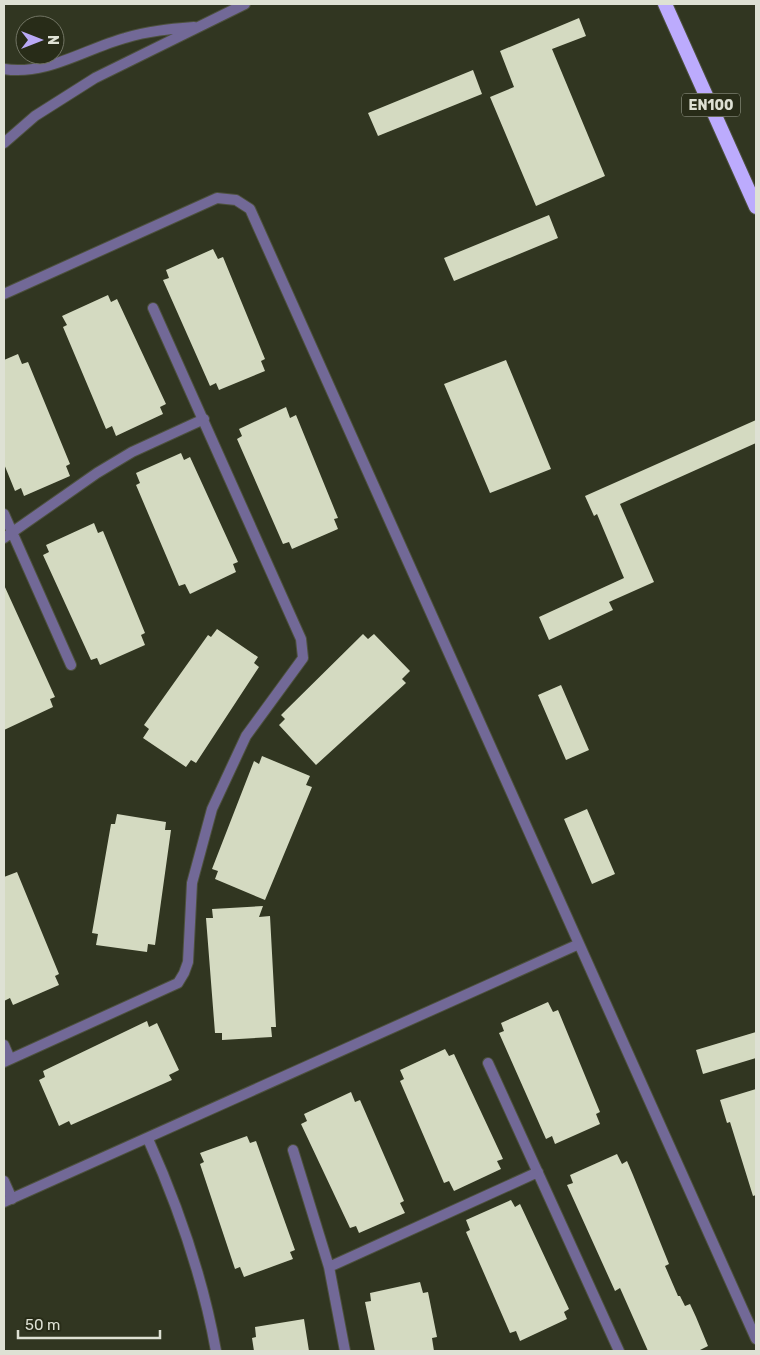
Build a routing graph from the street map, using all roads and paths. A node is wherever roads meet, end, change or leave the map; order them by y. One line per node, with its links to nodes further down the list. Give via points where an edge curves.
1 (245, 4): 3 (street)
2 (666, 4): 6 (highway, EN100)
3 (199, 27): 4 (street, via 126,37 55,65); 5 (street, via 95,78 35,116)
4 (4, 69)
5 (4, 142)
6 (756, 206)
7 (4, 294): 13 (street, via 217,198 236,200 250,209)
8 (153, 308): 9 (street)
9 (204, 419): 11 (street, via 132,452); 15 (street, via 301,639 303,658 246,736 212,809 192,883 188,962 178,983)
10 (4, 514): 11 (street)
11 (8, 535): 12 (street)
12 (71, 665)
13 (579, 944): 17 (street); 23 (street)
14 (4, 1045): 15 (street)
15 (7, 1060)
16 (488, 1063): 19 (street)
17 (148, 1139): 21 (street); 24 (street, via 190,1250)
18 (293, 1150): 22 (street)
19 (538, 1172): 22 (street); 26 (street)
20 (4, 1181): 21 (street)
21 (8, 1200)
22 (329, 1267): 25 (street)
23 (756, 1339)
24 (216, 1351)
25 (345, 1351)
26 (619, 1351)

